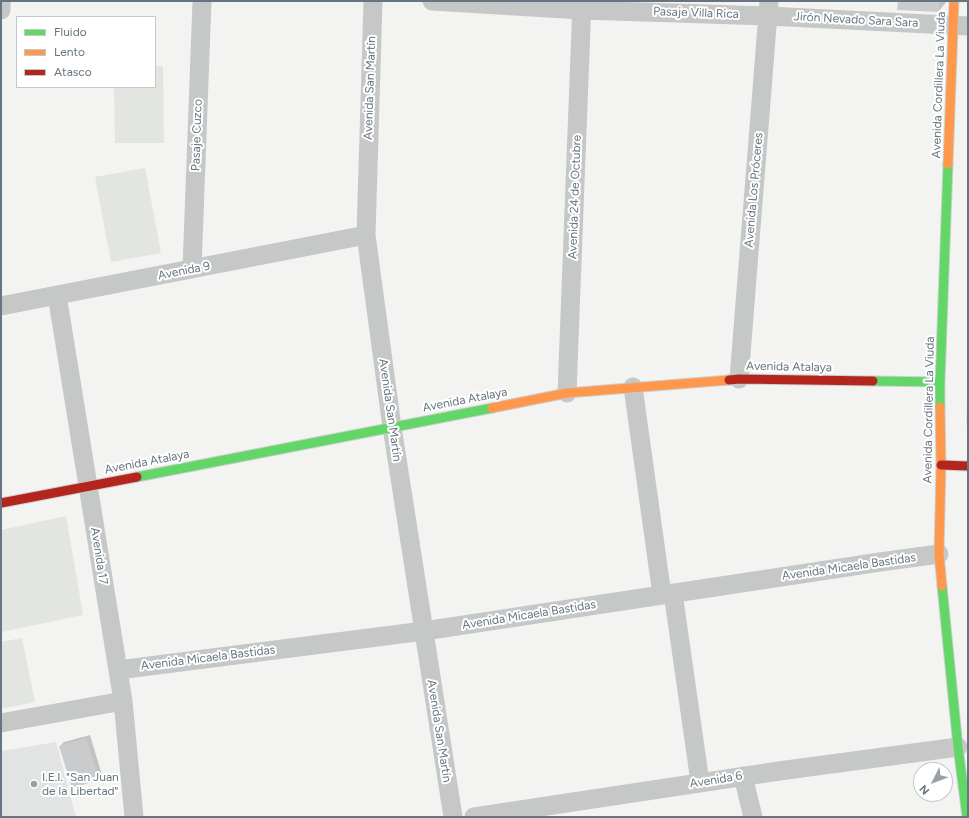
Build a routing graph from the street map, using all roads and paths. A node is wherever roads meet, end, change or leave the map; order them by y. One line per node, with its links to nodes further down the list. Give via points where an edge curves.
1 (1, 1): 8 (street)
2 (202, 1): 11 (street, Pasaje Cuzco)
3 (373, 1): 10 (street, Avenida San Martín)
4 (432, 1): 6 (street, Pasaje Villa Rica)
5 (954, 1): 9 (street, Avenida Cordillera La Viuda)
6 (581, 5): 7 (street, Pasaje Villa Rica); 17 (street, Avenida 24 de Octubre)
7 (769, 8): 9 (street, Jirón Nevado Sara Sara); 14 (street, Avenida Los Próceres)
8 (1, 10)
9 (961, 26): 15 (street, Avenida Cordillera La Viuda)
10 (366, 235): 11 (street, Avenida 9); 18 (street, Avenida San Martín)
11 (192, 269): 12 (street, Avenida 9)
12 (57, 295): 13 (street, Avenida 9); 21 (street, Avenida 17)
13 (1, 306)
14 (740, 379): 15 (street, Avenida Atalaya); 16 (street, Avenida Atalaya)
15 (940, 382): 19 (street, Avenida Cordillera La Viuda)
16 (633, 387): 17 (street, Avenida Atalaya); 24 (street)
17 (568, 393): 18 (street, Avenida Atalaya)
18 (392, 427): 21 (street, Avenida Atalaya); 25 (street, Avenida San Martín)
19 (941, 465): 20 (street); 23 (street, Avenida Cordillera La Viuda)
20 (968, 466)
21 (88, 486): 22 (street, Avenida Atalaya); 26 (street, Avenida 17)
22 (1, 503)
23 (938, 554): 24 (street, Avenida Micaela Bastidas); 29 (street, Avenida Cordillera La Viuda)
24 (667, 594): 25 (street, Avenida Micaela Bastidas); 31 (street)
25 (424, 631): 26 (street, Avenida Micaela Bastidas); 33 (street, Avenida San Martín)
26 (118, 670): 27 (street, Avenida 17)
27 (123, 701): 28 (street); 32 (street, Avenida 17)
28 (1, 723)
29 (958, 747): 30 (street, Avenida 6); 36 (street, Avenida Cordillera La Viuda)
30 (743, 776): 31 (street, Avenida 6); 35 (street)
31 (700, 782): 34 (street, Avenida 6)
32 (134, 817)
33 (453, 817)
34 (474, 817)
35 (753, 817)
36 (967, 817)

